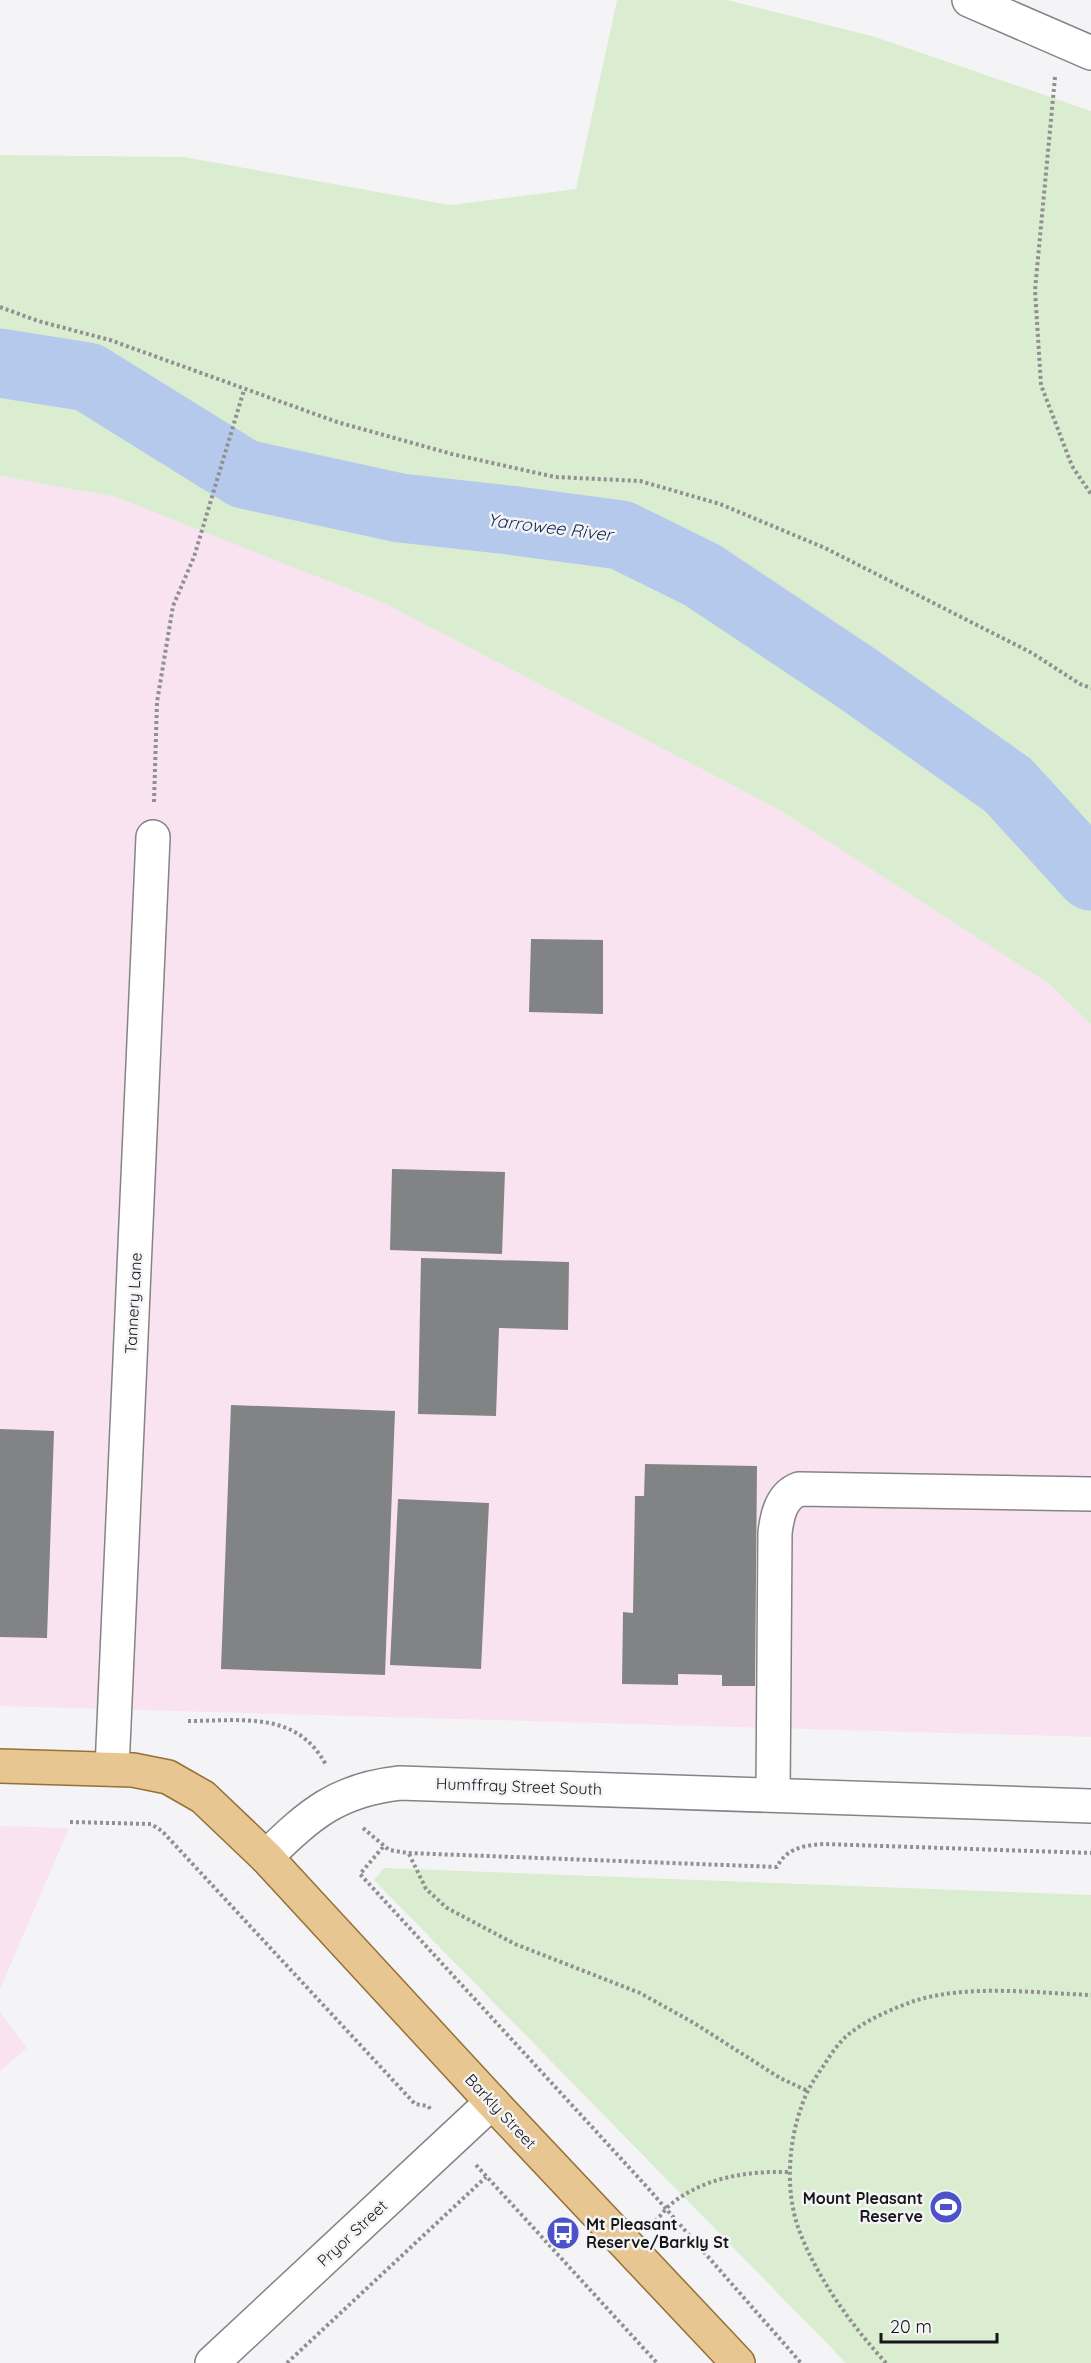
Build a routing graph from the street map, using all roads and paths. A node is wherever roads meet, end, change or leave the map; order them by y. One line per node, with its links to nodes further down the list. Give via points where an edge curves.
1 (969, 0): 2 (street)
2 (1059, 38): 3 (street); 6 (path, via 1035,290 1041,385 1072,466)
3 (1091, 53)
4 (0, 307): 5 (path, via 110,340)
5 (244, 390): 7 (path, via 337,422 452,454 555,477 640,481 720,504 825,548 1032,653); 8 (path, via 194,557 173,606 157,702)
6 (1091, 494)
7 (1091, 688)
8 (153, 837): 12 (street, Tannery Lane)
9 (1091, 1494): 13 (street, via 794,1491 780,1507 775,1533)
10 (188, 1721): 14 (path, via 256,1721 289,1728 312,1745)
11 (0, 1766): 12 (main road)
12 (112, 1769): 20 (main road, via 150,1773 185,1785 222,1813)
13 (773, 1795): 14 (street, Humffray Street South, via 422,1783 384,1785); 15 (street, Humffray Street South)
14 (344, 1796): 17 (path, via 359,1824); 20 (street, Humffray Street South, via 313,1815)
15 (1091, 1806)
16 (69, 1822): 24 (path, via 151,1824 162,1831 415,2104 428,2106)
17 (383, 1847): 18 (path); 27 (path, via 360,1874)
18 (408, 1853): 19 (path, via 777,1867 784,1855 793,1850 824,1844); 22 (path, via 426,1889 447,1908 515,1944 640,1993)
19 (1091, 1854)
20 (266, 1857): 23 (main road, Barkly Street)
21 (1091, 1995): 22 (path, via 972,1992 915,2001 870,2020 848,2035 832,2052)
22 (808, 2091): 25 (path, via 801,2107)
23 (492, 2102): 24 (street, Pryor Street); 32 (main road, Barkly Street)
24 (454, 2138): 26 (path); 29 (street, Pryor Street)
25 (790, 2172): 27 (path, via 728,2176 698,2186); 34 (path, via 799,2229 815,2262 845,2313)
26 (486, 2177): 30 (path); 31 (path)
27 (666, 2209): 28 (path); 33 (path)
28 (660, 2217)
29 (212, 2363)
30 (287, 2363)
31 (657, 2363)
32 (738, 2363)
33 (801, 2363)
34 (886, 2363)

